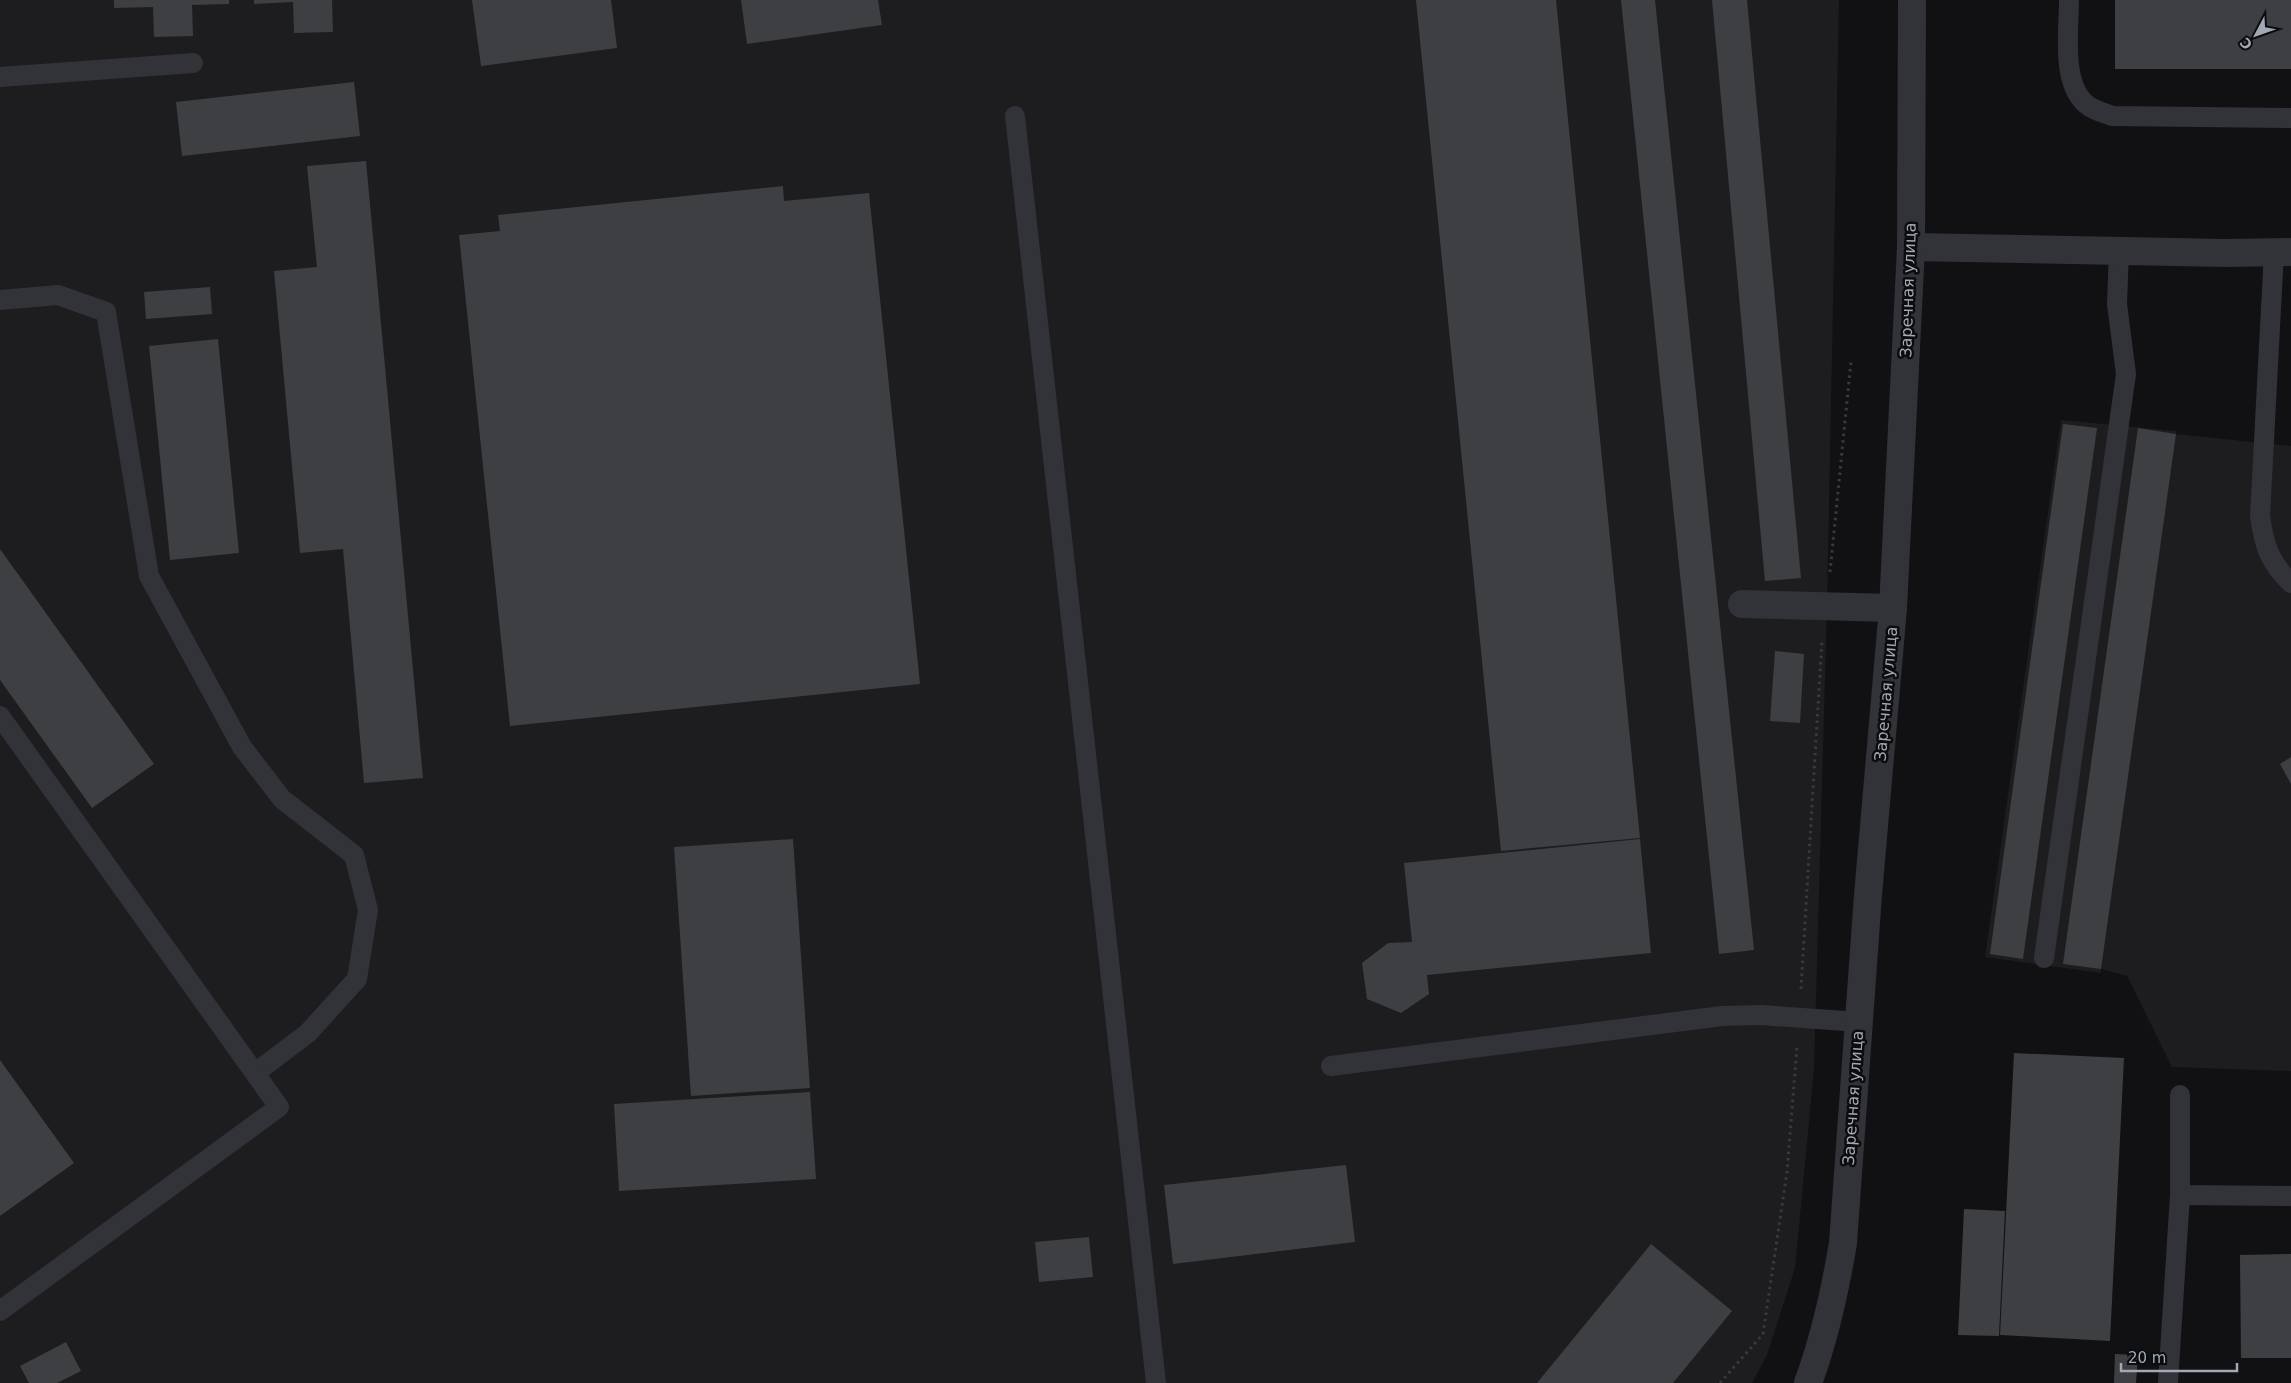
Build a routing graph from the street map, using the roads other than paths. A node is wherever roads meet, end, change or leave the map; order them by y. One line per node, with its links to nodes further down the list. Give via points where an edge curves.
1 (1912, 0): 7 (street, Заречная улица)
2 (2069, 0): 6 (lane, via 2069,72 2075,90 2089,106 2112,116)
3 (193, 63): 4 (lane)
4 (0, 77)
5 (1015, 116): 23 (lane)
6 (2291, 118)
7 (1912, 247): 8 (street); 13 (street, Заречная улица)
8 (2119, 251): 9 (street); 15 (lane, via 2118,304 2126,374)
9 (2283, 252): 11 (lane, via 2260,516 2264,543 2277,570)
10 (0, 300): 18 (lane, via 58,294 106,312 149,576 242,747 282,799 354,855 368,910 357,979 308,1033)
11 (2291, 583)
12 (1742, 604): 13 (street)
13 (1893, 608): 16 (street, Заречная улица)
14 (0, 716): 18 (lane)
15 (2044, 958)
16 (1859, 1022): 17 (lane, via 1761,1015 1722,1016); 24 (street, Заречная улица, via 1843,1243 1834,1299)
17 (1331, 1066)
18 (254, 1073): 22 (lane, via 279,1107)
19 (2180, 1094): 20 (lane)
20 (2180, 1195): 21 (lane); 25 (lane)
21 (2291, 1196)
22 (0, 1311)
23 (1156, 1383)
24 (1808, 1383)
25 (2168, 1383)

